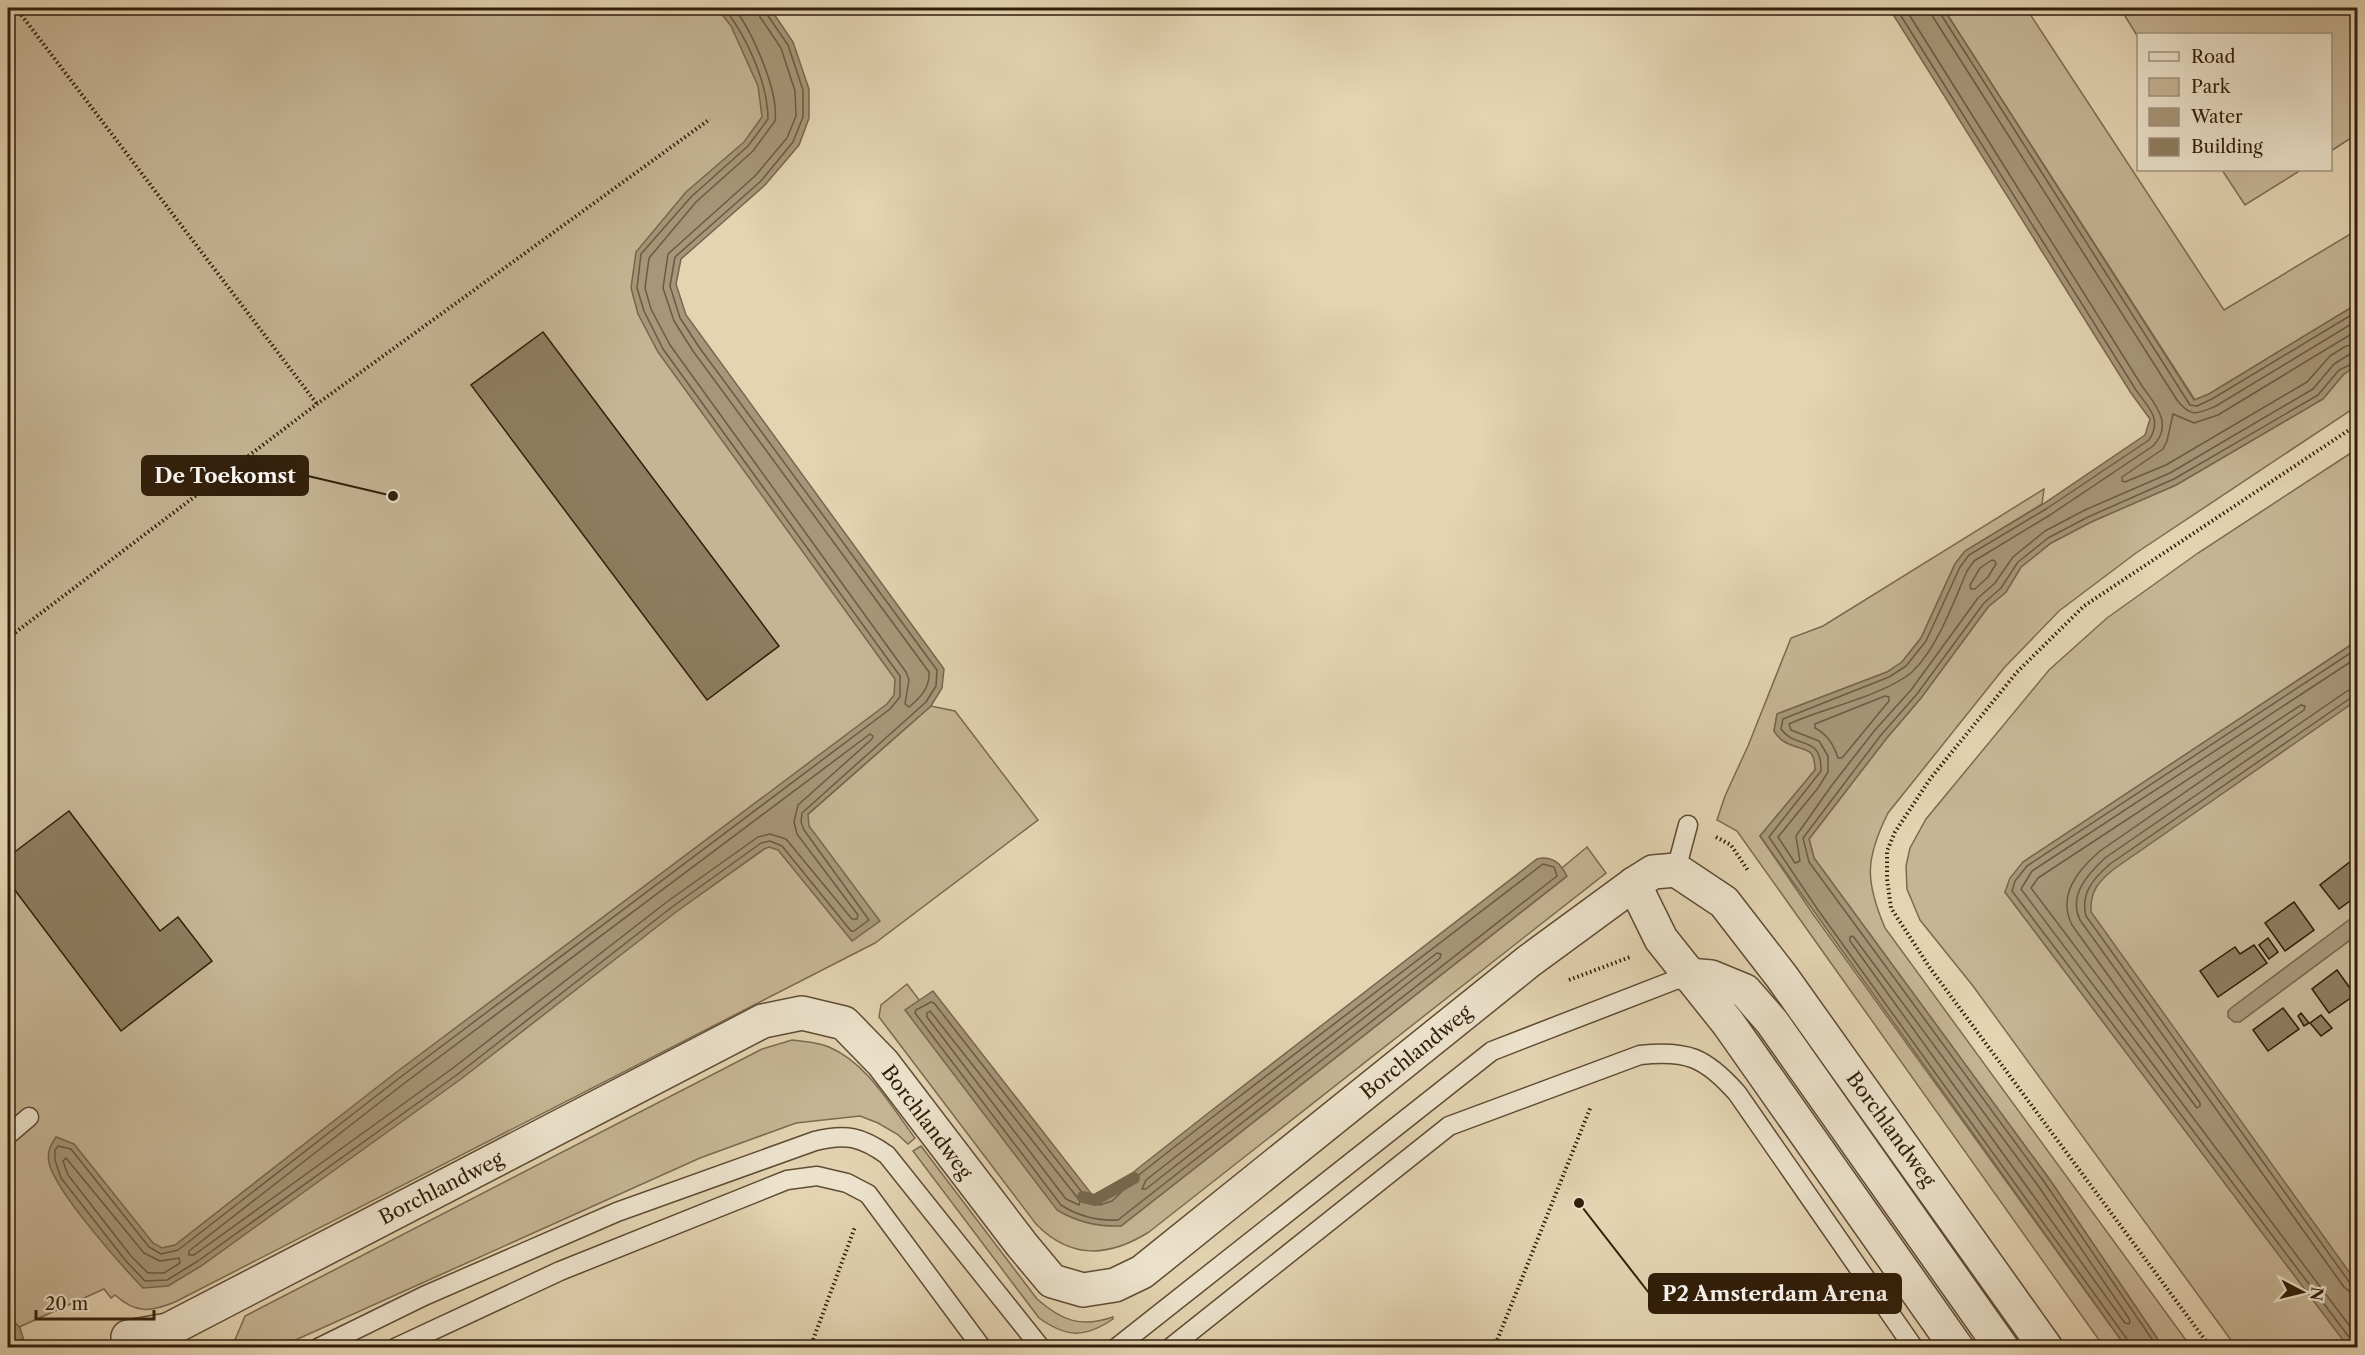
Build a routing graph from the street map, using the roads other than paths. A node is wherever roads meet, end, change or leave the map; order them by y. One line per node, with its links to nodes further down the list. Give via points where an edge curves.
1 (1688, 825): 2 (lane)
2 (1676, 870): 3 (street, Borchlandweg, via 1653,872); 17 (street, Borchlandweg, via 1724,902)
3 (1634, 884): 4 (street, via 1661,939); 7 (street, Borchlandweg, via 1501,983 1142,1272 1115,1285 1083,1290 1052,1281 884,1063 844,1023 802,1013 763,1021 168,1330)
4 (1688, 975): 12 (lane, via 1492,1051); 15 (street, via 1728,1023); 16 (street, Borchlandweg, via 1711,977 1745,991 1772,1023)
5 (29, 1117): 6 (lane)
6 (8, 1135)
7 (128, 1337)
8 (318, 1347): 11 (lane, via 617,1212 834,1136 863,1140 888,1155)
9 (395, 1347): 10 (lane, via 560,1271 787,1180 817,1176 847,1183 868,1194)
10 (982, 1347)
11 (1041, 1347)
12 (1116, 1347)
13 (1170, 1347): 14 (lane, via 1449,1126 1640,1054 1664,1052 1699,1058 1737,1093)
14 (1914, 1347)
15 (1958, 1347)
16 (2002, 1347)
17 (2046, 1347)

